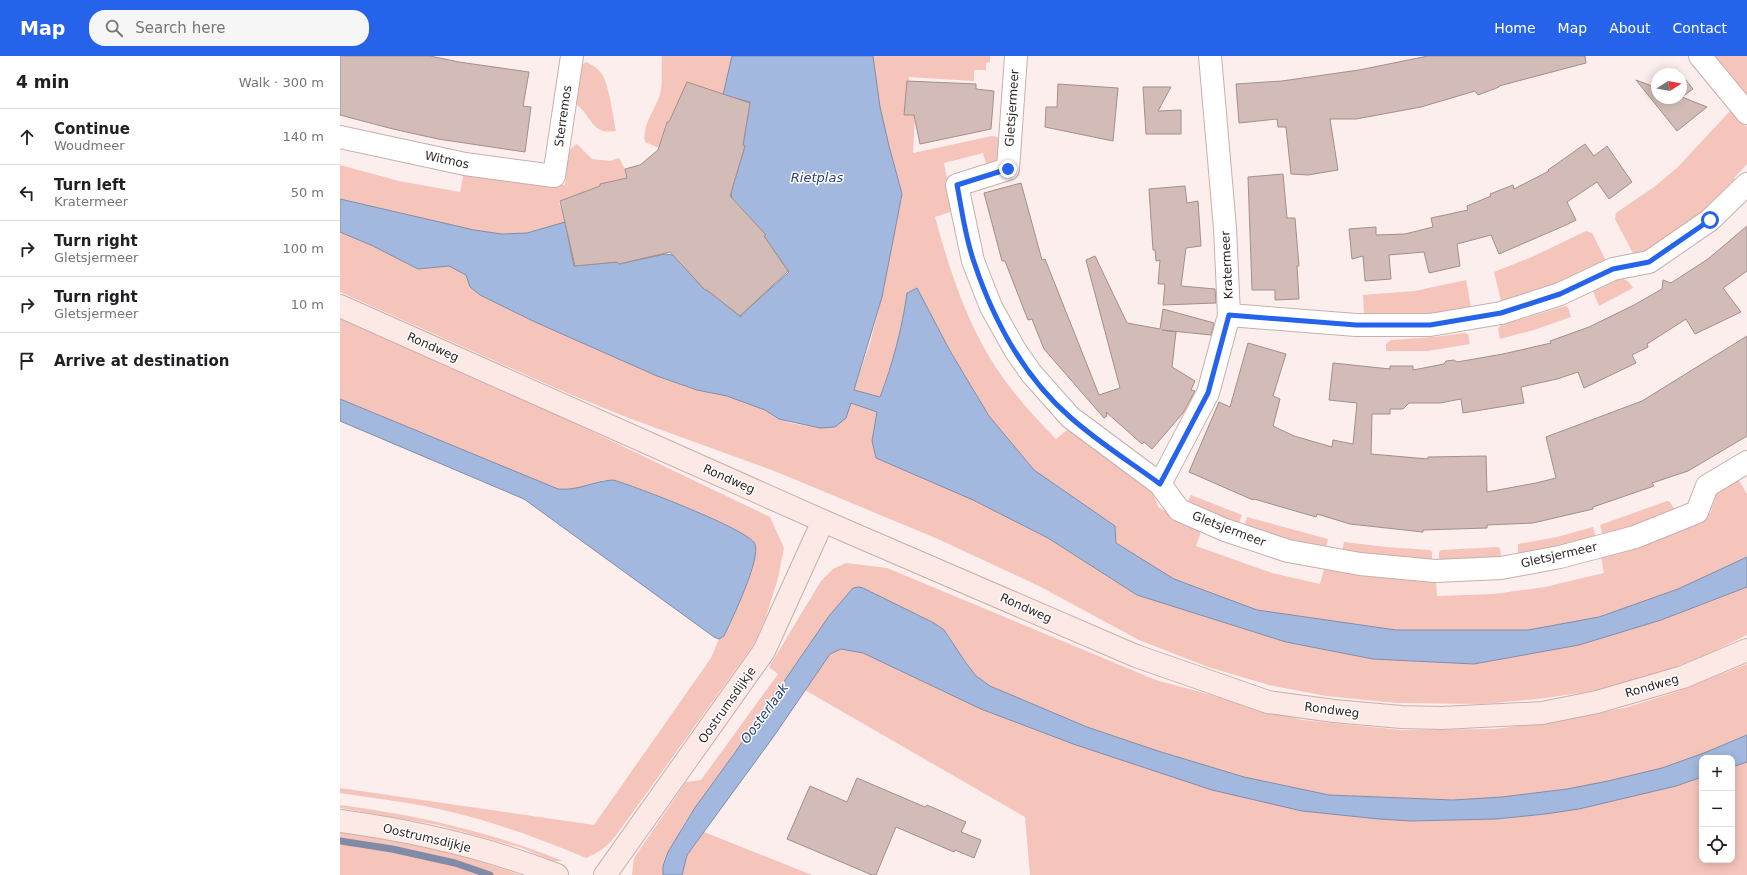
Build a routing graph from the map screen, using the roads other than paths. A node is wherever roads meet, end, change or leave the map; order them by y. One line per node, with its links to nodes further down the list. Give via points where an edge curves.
1 (572, 56): 7 (street, Sterremos)
2 (1016, 56): 12 (street, Gletsjermeer, via 1008,169 957,185 973,261 991,306 1015,350 1048,394 1070,417)
3 (1210, 56): 10 (street, Kratermeer, via 1225,228)
4 (1700, 56): 5 (street)
5 (1747, 113)
6 (340, 136): 7 (street, Witmos, via 465,164)
7 (554, 176)
8 (1747, 184): 10 (street, via 1710,220 1649,262 1613,269 1560,294 1501,313 1430,325 1356,325)
9 (340, 306): 13 (main road, Rondweg)
10 (1229, 315): 12 (street, Kratermeer, via 1208,393)
11 (1747, 462): 12 (street, Gletsjermeer, via 1707,486 1697,512 1635,537 1560,557 1501,568 1435,571 1360,564 1288,551 1225,530 1179,510)
12 (1160, 484)
13 (823, 521): 14 (main road, Rondweg, via 1136,656 1268,702 1334,711 1442,718 1542,713 1598,702 1683,677); 17 (main road, Oostrumsdijkje, via 764,651)
14 (1747, 650)
15 (340, 821): 16 (main road, Oostrumsdijkje, via 390,828 497,854)
16 (557, 875)
17 (605, 875)

